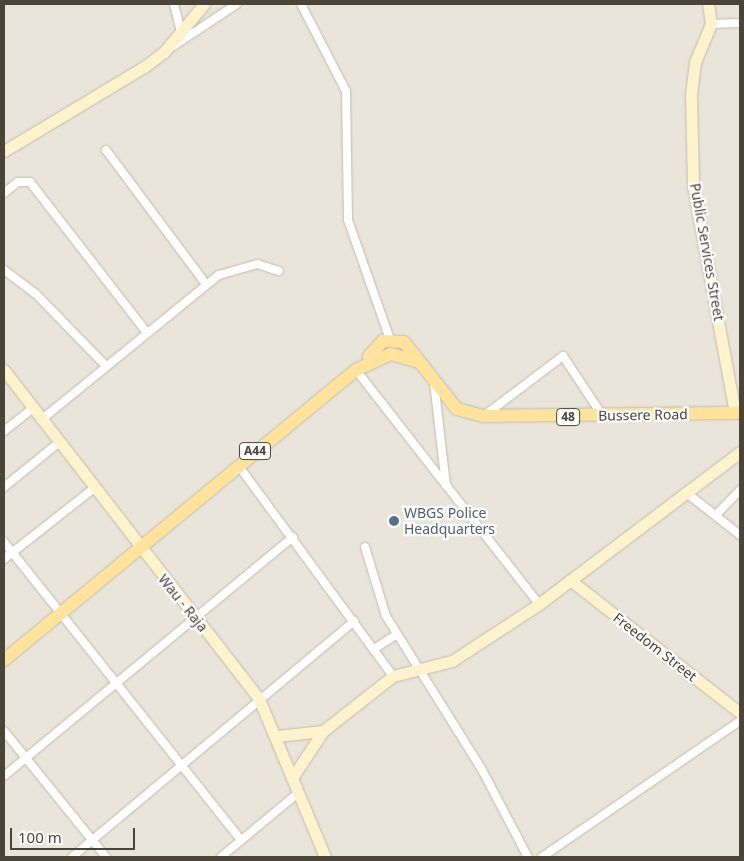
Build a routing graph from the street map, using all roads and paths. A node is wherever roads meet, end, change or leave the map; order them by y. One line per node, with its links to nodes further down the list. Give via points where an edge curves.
1 (174, 4): 8 (street)
2 (204, 4): 8 (street)
3 (237, 4): 9 (street)
4 (301, 4): 17 (street, via 346,91 348,220)
5 (708, 4): 7 (street)
6 (740, 23): 7 (street)
7 (711, 24): 25 (street, Public Services Street, via 695,62 691,95 693,186)
8 (181, 32): 9 (street)
9 (164, 52): 11 (street)
10 (106, 150): 15 (street)
11 (4, 151)
12 (4, 193): 16 (street, via 18,182 30,182)
13 (4, 270): 20 (street, via 35,293)
14 (279, 271): 15 (street, via 246,265)
15 (206, 284): 16 (street)
16 (147, 333): 20 (street)
17 (390, 339): 18 (main road, A44, via 369,356); 19 (main road, Bussere Road, via 404,342)
18 (373, 359): 19 (main road, A44, via 401,354); 22 (main road, A44)
19 (419, 362): 23 (main road, Bussere Road / 48)
20 (106, 366): 28 (street)
21 (4, 370): 24 (street, Wau - Raja)
22 (356, 370): 32 (main road, A44); 33 (street)
23 (434, 381): 26 (main road, Bussere Road / 48, via 457,409); 33 (street)
24 (33, 408): 28 (street, Wau - Raja); 29 (street)
25 (738, 413): 27 (main road, Bussere Road / 48)
26 (484, 416): 27 (main road, Bussere Road / 48); 27 (street, via 563,356)
27 (602, 416)
28 (41, 420): 30 (street, Wau - Raja)
29 (4, 431)
30 (57, 444): 34 (street); 35 (street, Wau - Raja)
31 (740, 452): 37 (street)
32 (238, 465): 40 (street); 42 (main road, A44)
33 (446, 485): 47 (street)
34 (4, 487)
35 (93, 489): 42 (street, Wau - Raja); 44 (street)
36 (740, 490): 38 (street)
37 (688, 494): 38 (street); 46 (street)
38 (716, 515): 39 (street)
39 (740, 535)
40 (293, 537): 49 (street); 50 (street)
41 (4, 542): 44 (street)
42 (138, 547): 48 (main road, A44); 49 (street, Wau - Raja)
43 (365, 548): 51 (street, via 380,600)
44 (12, 552): 45 (street); 48 (street)
45 (4, 559)
46 (570, 580): 47 (street); 58 (street, Freedom Street)
47 (540, 604): 54 (street, via 452,661)
48 (58, 615): 53 (main road, A44); 56 (street)
49 (195, 617): 56 (street); 57 (street, Wau - Raja)
50 (354, 621): 52 (street); 57 (street)
51 (397, 634): 52 (street); 54 (street)
52 (374, 649): 55 (street)
53 (4, 660)
54 (422, 670): 55 (street); 74 (street)
55 (393, 676): 61 (street)
56 (116, 684): 63 (street); 64 (street)
57 (259, 699): 62 (street, Wau - Raja); 64 (street)
58 (740, 713)
59 (740, 721): 75 (street)
60 (4, 731): 63 (street)
61 (323, 731): 62 (street); 66 (street)
62 (277, 736): 66 (street, Wau - Raja)
63 (25, 758): 65 (street); 69 (street)
64 (181, 765): 68 (street); 69 (street)
65 (4, 776)
66 (292, 778): 67 (street, Wau - Raja)
67 (298, 794): 68 (street); 73 (street, Wau - Raja)
68 (241, 840): 72 (street)
69 (92, 841): 70 (street); 71 (street)
70 (72, 857)
71 (106, 857)
72 (221, 857)
73 (325, 857)
74 (528, 857)
75 (542, 857)

